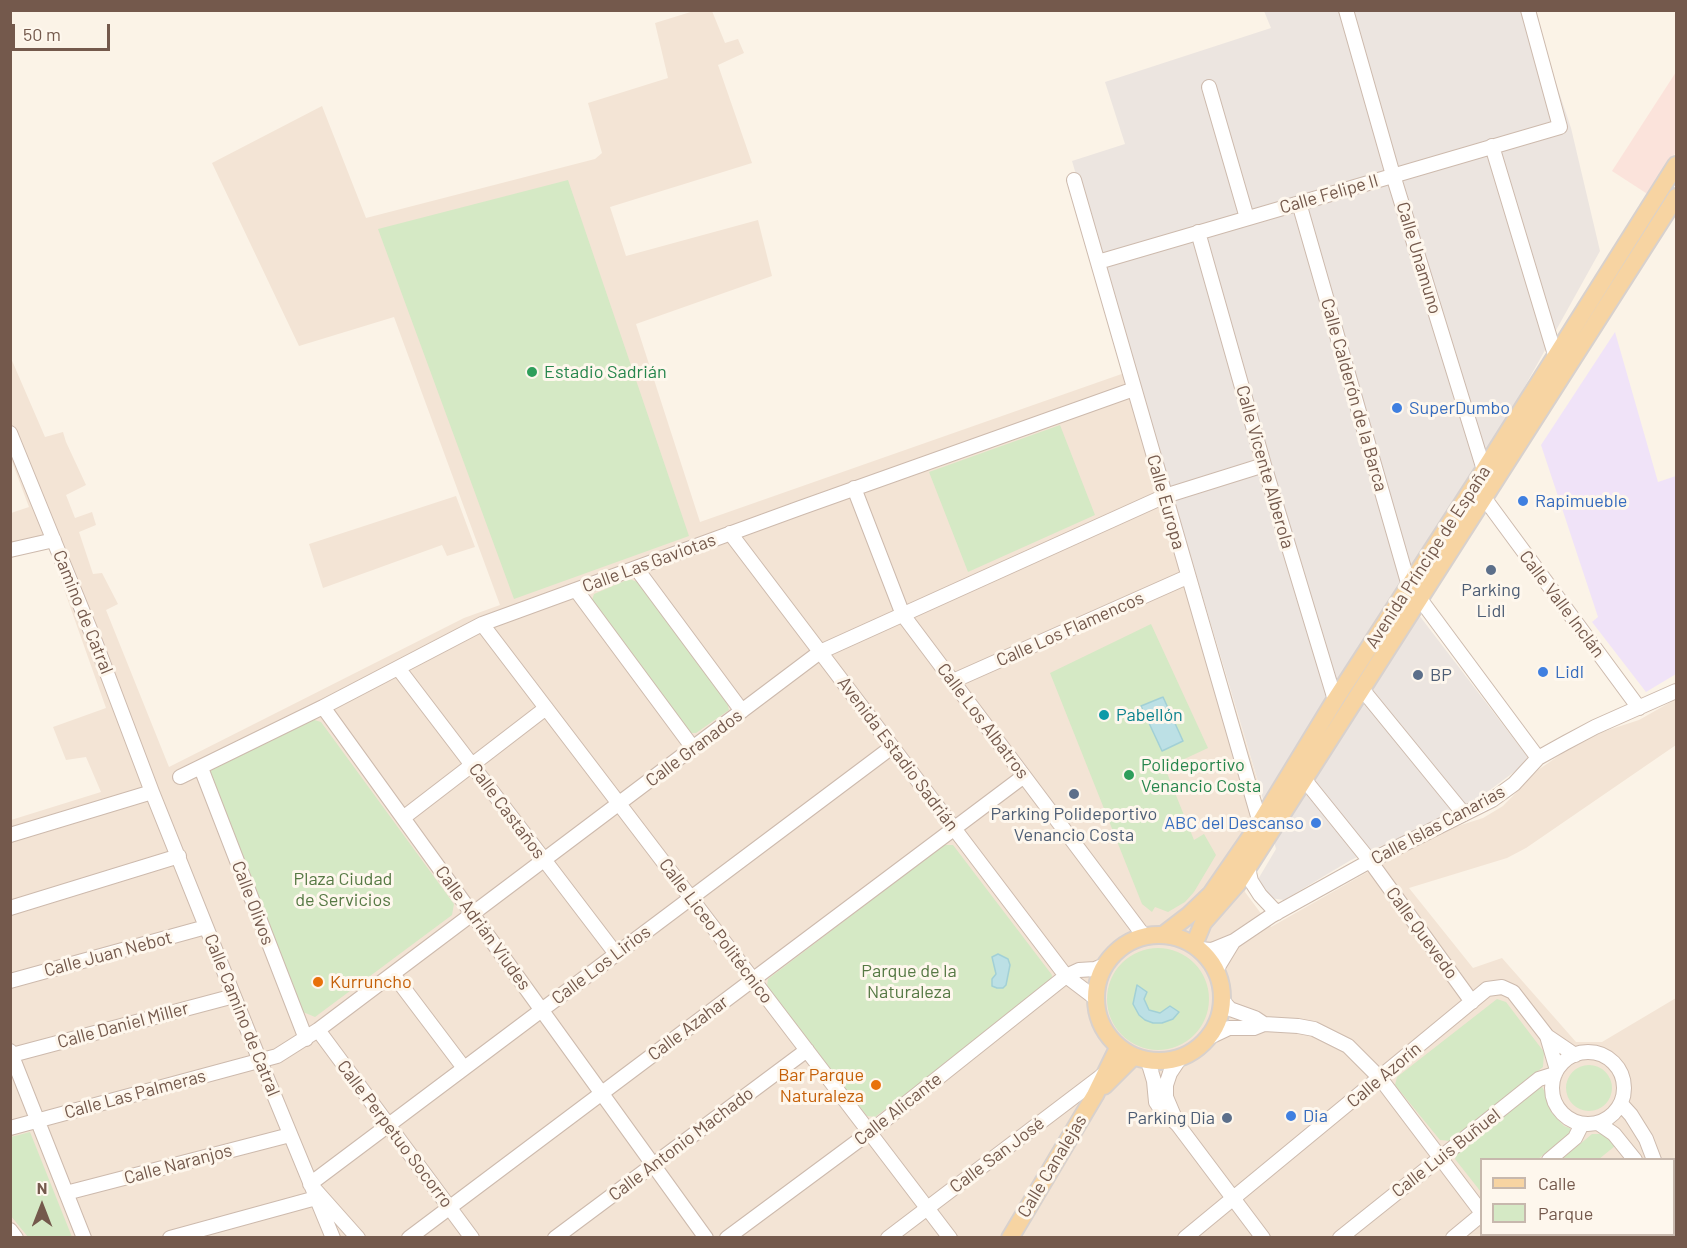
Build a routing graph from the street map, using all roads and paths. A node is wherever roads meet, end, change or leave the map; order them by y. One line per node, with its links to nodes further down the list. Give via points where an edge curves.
1 (1346, 10): 6 (street, Calle Unamuno)
2 (1528, 10): 4 (street, Calle Felipe II, via 1560,127)
3 (1209, 87): 10 (street)
4 (1492, 146): 6 (street, Calle Felipe II); 13 (street)
5 (1677, 165): 13 (main road, Avenida Príncipe de España)
6 (1393, 175): 9 (street, Calle Felipe II); 17 (street, Calle Unamuno)
7 (1074, 180): 12 (street, Calle Europa)
8 (1677, 197): 20 (main road, Avenida Príncipe de España)
9 (1299, 203): 10 (street, Calle Felipe II); 27 (street, Calle Calderón de la Barca)
10 (1247, 218): 11 (street, Calle Felipe II)
11 (1198, 232): 12 (street, Calle Felipe II); 16 (street, Calle Vicente Alberola)
12 (1098, 262): 14 (street, Calle Europa)
13 (1556, 358): 17 (main road, Avenida Príncipe de España)
14 (1134, 388): 18 (street, Calle Las Gaviotas); 19 (street, Calle Europa)
15 (10, 434): 22 (street, Camino de Catral)
16 (1264, 465): 19 (street, Calle Granados); 35 (street, Calle Vicente Alberola)
17 (1484, 470): 27 (main road, Avenida Príncipe de España)
18 (854, 488): 21 (street, Calle Las Gaviotas); 28 (street, Calle Los Albatros)
19 (1165, 496): 25 (street, Calle Europa); 28 (street, Calle Granados)
20 (1485, 500): 27 (main road, Avenida Príncipe de España); 38 (street, Calle Valle Inclán)
21 (730, 533): 24 (street, Calle Las Gaviotas); 30 (street, Avenida Estadio Sadrián)
22 (54, 540): 23 (street); 48 (street, Camino de Catral)
23 (10, 550)
24 (636, 568): 26 (street, Calle Las Gaviotas); 39 (street)
25 (1188, 577): 32 (street, Calle Los Flamencos); 52 (street, Calle Europa)
26 (576, 590): 29 (street, Calle Las Gaviotas); 41 (street)
27 (1415, 593): 33 (main road, Avenida Príncipe de España); 35 (main road, Avenida Príncipe de España); 42 (street)
28 (903, 615): 30 (street, Calle Granados); 32 (street, Calle Los Albatros)
29 (482, 624): 31 (street, Calle Las Gaviotas); 37 (street, Calle Liceo Politécnico)
30 (820, 652): 39 (street, Calle Granados); 40 (street, Avenida Estadio Sadrián)
31 (398, 668): 36 (street, Calle Las Gaviotas); 43 (street, Calle Castaños)
32 (952, 681): 45 (street, Calle Los Albatros)
33 (1362, 689): 47 (main road, Avenida Príncipe de España); 50 (street)
34 (1677, 691): 38 (street, Calle Islas Canarias)
35 (1335, 700): 52 (main road, Avenida Príncipe de España)
36 (323, 707): 44 (street, Calle Las Gaviotas); 51 (street, Calle Adrián Viudes)
37 (546, 708): 43 (street); 49 (street, Calle Liceo Politécnico)
38 (1639, 708): 42 (street, Calle Islas Canarias)
39 (742, 711): 41 (street, Calle Granados)
40 (892, 747): 53 (street, Avenida Estadio Sadrián); 59 (street, Calle Los Lirios)
41 (693, 748): 49 (street, Calle Granados)
42 (1538, 758): 50 (street, Calle Islas Canarias, via 1514,784)
43 (472, 765): 51 (street); 56 (street, Calle Castaños)
44 (201, 768): 46 (street, Calle Las Gaviotas); 84 (street, Calle Olivos)
45 (1024, 776): 53 (street, Calle Azahar); 65 (street, Calle Los Albatros)
46 (180, 777)
47 (1304, 779): 57 (street, Calle Quevedo); 58 (main road, Avenida Príncipe de España)
48 (153, 792): 54 (street); 55 (street, Calle Camino de Catral)
49 (620, 804): 56 (street, Calle Granados); 59 (street, Calle Liceo Politécnico)
50 (1464, 814): 57 (street, Calle Islas Canarias)
51 (403, 818): 62 (street, Calle Adrián Viudes)
52 (1260, 823): 64 (main road, Avenida Príncipe de España, via 1211,894)
53 (954, 828): 72 (street, Avenida Estadio Sadrián); 73 (street, Calle Azahar)
54 (10, 835)
55 (179, 856): 60 (street); 63 (street, Calle Camino de Catral)
56 (544, 860): 62 (street, Calle Granados); 68 (street, Calle Castaños)
57 (1370, 861): 61 (street, Calle Islas Canarias); 78 (street, Calle Quevedo)
58 (1248, 868): 61 (street, via 1251,881); 67 (main road, Avenida Príncipe de España, via 1203,923)
59 (691, 898): 68 (street, Calle Los Lirios); 73 (street, Calle Liceo Politécnico)
60 (10, 908)
61 (1276, 913): 66 (street, Calle Islas Canarias)
62 (473, 914): 71 (street, Calle Granados); 79 (street, Calle Adrián Viudes)
63 (206, 927): 74 (street, Calle Juan Nebot); 75 (street, Calle Camino de Catral)
64 (1162, 935): 65 (main road); 67 (main road)
65 (1144, 936): 69 (main road, via 1122,947)
66 (1234, 940): 67 (street, Calle Islas Canarias, via 1212,950); 70 (street, Calle Islas Canarias)
67 (1196, 947): 70 (main road)
68 (616, 954): 79 (street, Calle Los Lirios)
69 (1105, 964): 72 (street); 76 (main road)
70 (1216, 970): 77 (main road)
71 (393, 974): 81 (street, Calle Granados); 92 (street)
72 (1066, 976): 76 (street, Avenida Estadio Sadrián); 105 (street, Calle Alicante)
73 (753, 979): 86 (street, Calle Liceo Politécnico); 96 (street, Calle Azahar)
74 (10, 981)
75 (234, 996): 87 (street, Calle Daniel Miller); 91 (street, Calle Camino de Catral)
76 (1095, 998): 85 (main road, via 1098,1017)
77 (1222, 1000): 80 (street, via 1230,1009); 83 (main road, via 1219,1019)
78 (1472, 1002): 82 (street, Calle Azorín, via 1487,989 1502,987 1513,992); 95 (street, Calle Azorín)
79 (542, 1010): 92 (street, Calle Los Lirios); 96 (street, Calle Adrián Viudes)
80 (1264, 1024): 83 (street, via 1229,1028); 95 (street, via 1314,1029 1348,1046)
81 (318, 1030): 84 (street, Calle Granados); 102 (street, Calle Perpetuo Socorro)
82 (1547, 1036): 88 (street); 93 (street)
83 (1210, 1037): 89 (main road)
84 (306, 1039): 91 (street, Calle Granados)
85 (1118, 1048): 90 (main road); 94 (main road, Calle Canalejas)
86 (807, 1050): 105 (street, Calle Liceo Politécnico); 111 (street, Calle Antonio Machado)
87 (11, 1053): 99 (street)
88 (1575, 1055): 93 (street); 98 (street, via 1599,1054 1618,1068 1624,1086)
89 (1180, 1058): 90 (main road, via 1164,1062); 103 (street, via 1166,1085 1166,1097)
90 (1141, 1059): 97 (main road, Calle Canalejas); 103 (street, via 1154,1081 1156,1102)
91 (260, 1061): 99 (street, Calle Las Palmeras); 106 (street, Calle Camino de Catral)
92 (464, 1068): 102 (street, Calle Los Lirios)
93 (1556, 1072): 100 (street, via 1552,1084 1556,1106 1572,1121); 107 (street, Calle Luis Buñuel, via 1539,1079)
94 (1106, 1073): 97 (main road, Calle Canalejas); 117 (street, Calle San José)
95 (1380, 1078): 107 (street); 115 (street, Calle Azorín)
96 (602, 1093): 111 (street, Calle Adrián Viudes); 116 (street, Calle Azahar)
97 (1095, 1095): 134 (main road, Calle Canalejas)
98 (1621, 1104): 101 (street); 110 (street, via 1646,1139)
99 (38, 1120): 104 (street, Calle Las Palmeras); 113 (street)
100 (1582, 1124): 101 (street); 108 (street, via 1575,1138)
101 (1598, 1124): 109 (street, via 1614,1134)
102 (388, 1125): 112 (street, Calle Los Lirios); 116 (street, Calle Perpetuo Socorro)
103 (1178, 1125): 115 (street)
104 (10, 1128)
105 (870, 1131): 117 (street, Calle Liceo Politécnico); 131 (street, Calle Alicante)
106 (290, 1135): 112 (street, Calle Camino de Catral); 113 (street, Calle Naranjos)
107 (1439, 1158): 118 (street); 137 (street, Calle Luis Buñuel)
108 (1551, 1158)
109 (1633, 1158)
110 (1653, 1158)
111 (653, 1164): 129 (street, Calle Antonio Machado); 130 (street, Calle Adrián Viudes)
112 (310, 1184): 114 (street, Calle Camino de Catral); 126 (street)
113 (66, 1193): 123 (street)
114 (316, 1198): 121 (street); 125 (street, Calle Camino de Catral)
115 (1234, 1199): 135 (street, Calle Azorín); 136 (street)
116 (449, 1207): 127 (street, Calle Azahar); 128 (street, Calle Perpetuo Socorro)
117 (928, 1208): 132 (street, Calle San José); 133 (street, Calle Liceo Politécnico)
118 (1480, 1210)
119 (1480, 1215): 138 (street)
120 (10, 1230): 122 (street)
121 (208, 1232): 124 (street)
122 (16, 1238)
123 (84, 1238)
124 (170, 1238)
125 (333, 1238)
126 (358, 1238)
127 (409, 1238)
128 (472, 1238)
129 (555, 1238)
130 (706, 1238)
131 (727, 1238)
132 (888, 1238)
133 (950, 1238)
134 (1010, 1238)
135 (1185, 1238)
136 (1263, 1238)
137 (1340, 1238)
138 (1454, 1238)

